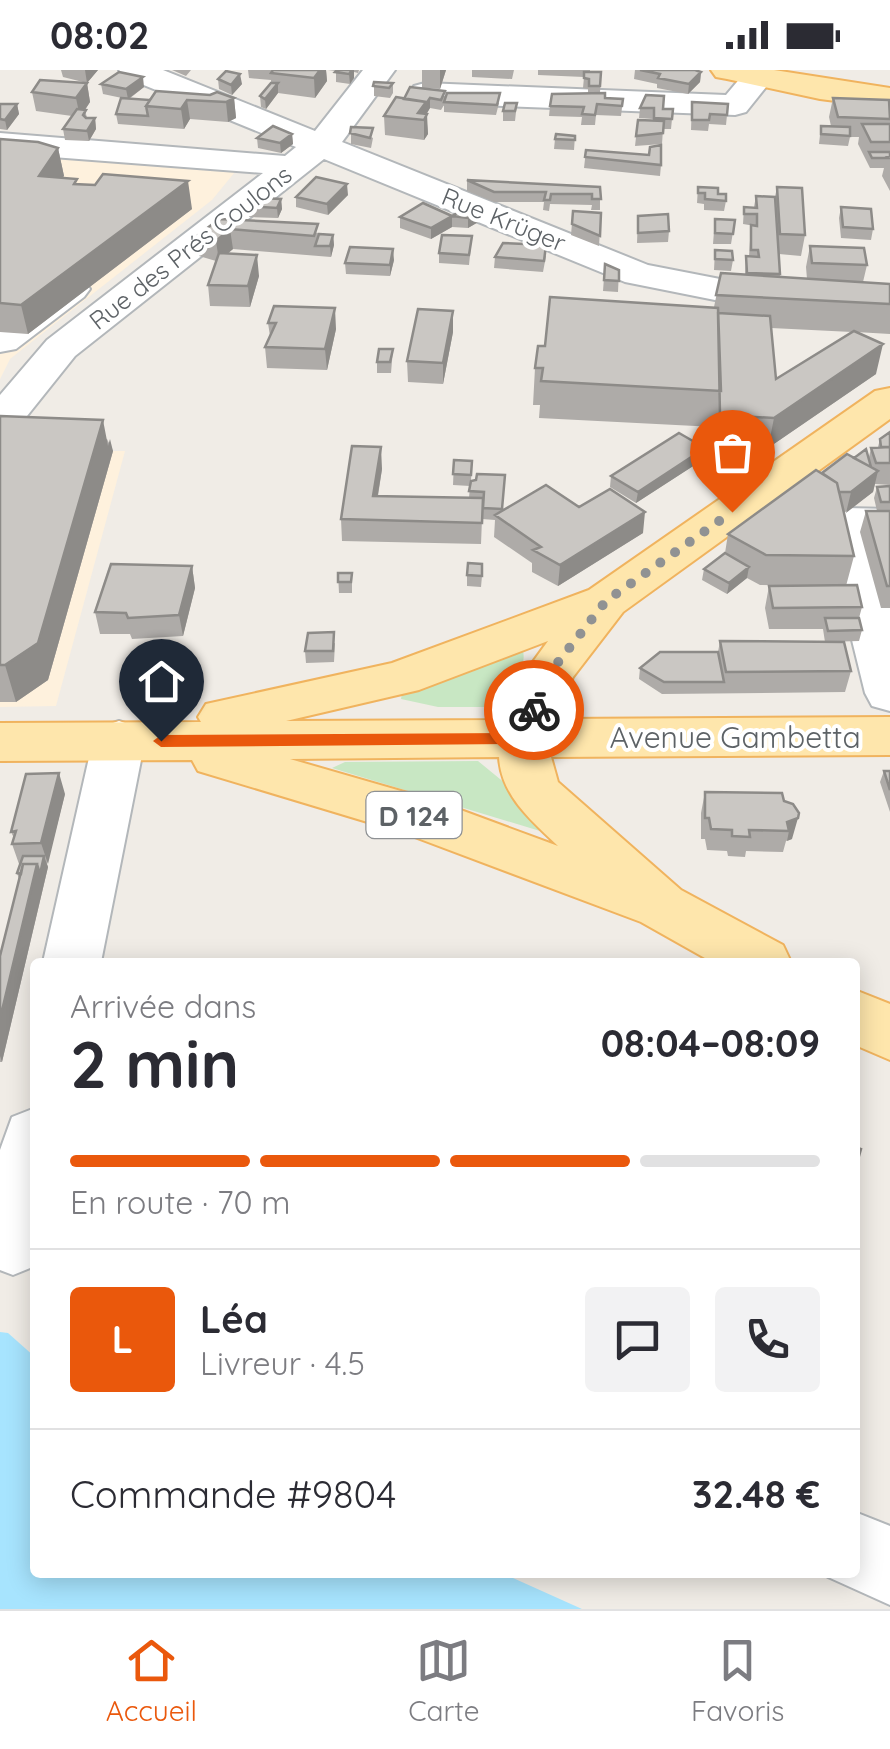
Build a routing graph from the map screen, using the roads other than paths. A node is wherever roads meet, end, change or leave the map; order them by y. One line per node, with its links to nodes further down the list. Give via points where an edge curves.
1 (135, 70): 6 (street, Rue Krüger)
2 (769, 74): 3 (street, via 735,105 426,94); 4 (main road)
3 (373, 78): 6 (street, Rue des Prés Coulons)
4 (884, 96)
5 (0, 143): 7 (street)
6 (322, 144): 7 (street, Rue des Prés Coulons); 9 (street, Rue Krüger, via 638,274 720,290)
7 (292, 168): 12 (street, Rue des Prés Coulons, via 124,306 60,348)
8 (95, 270): 10 (street)
9 (890, 301)
10 (2, 341)
11 (890, 400): 14 (main road)
12 (6, 422)
13 (890, 523): 15 (street, via 846,522)
14 (606, 601): 17 (main road, via 552,670); 18 (main road, via 400,678)
15 (890, 693)
16 (890, 736): 17 (main road, Avenue Gambetta)
17 (524, 738): 18 (main road, Avenue Gambetta); 20 (main road, D 124, via 526,771 539,796)
18 (140, 740): 19 (main road, Avenue Gambetta); 20 (main road, Avenue Gambetta / D 124, via 420,817); 21 (street)
19 (0, 742)
20 (661, 906): 22 (main road, D 124)
21 (73, 958)
22 (755, 958)
23 (860, 1017): 24 (main road)
24 (890, 1034)
25 (30, 1165): 26 (street)
26 (16, 1245)
27 (860, 1552): 28 (street)
28 (890, 1566)

